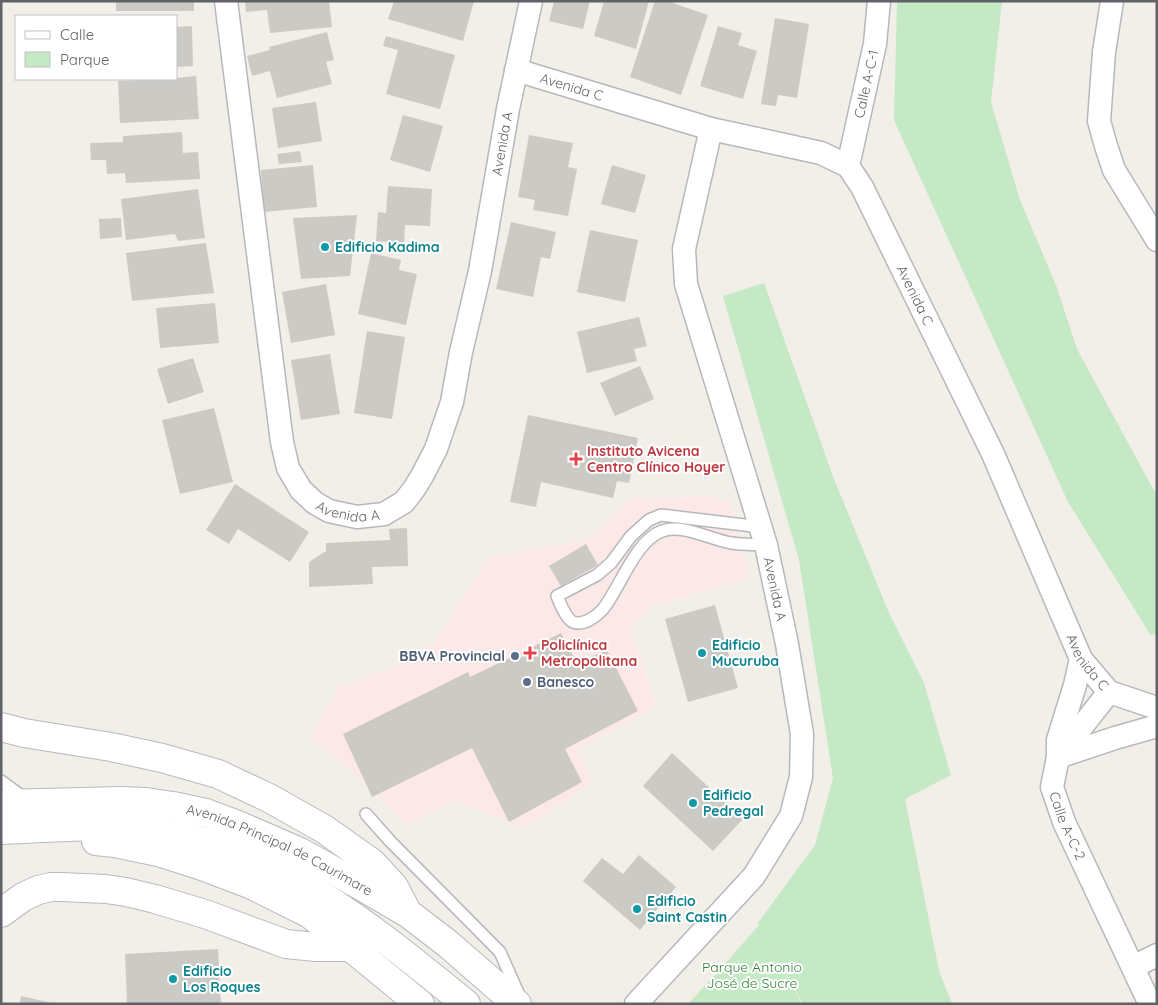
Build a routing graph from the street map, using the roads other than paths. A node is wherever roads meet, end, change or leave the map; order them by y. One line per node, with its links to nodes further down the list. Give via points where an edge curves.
1 (226, 1): 5 (street, Avenida A, via 282,442 288,468 301,490 329,511 357,517 384,514 404,502 436,449 452,402 480,271)
2 (531, 1): 5 (street, Avenida A)
3 (879, 1): 7 (street, Calle A-C-1, via 875,44)
4 (1112, 1): 8 (street, via 1099,121 1114,170)
5 (516, 70): 6 (street, Avenida C)
6 (711, 130): 7 (street, Avenida C, via 822,153); 9 (street, Avenida A, via 684,249 686,284)
7 (848, 166): 10 (street, Avenida C, via 862,187 993,454)
8 (1157, 240)
9 (763, 536): 9 (lane, via 732,543 678,529 663,530 653,535 637,553 603,609 594,618 582,623 573,622 557,596 597,575 611,563 631,536 650,520 661,516); 31 (street, Avenida A, via 787,644 802,734 800,777 791,816 754,876)
10 (1080, 659): 11 (street, Avenida C); 15 (street, via 1058,740)
11 (1109, 692): 12 (street, Avenida C); 15 (street, Calle A-C-2)
12 (1157, 708)
13 (1157, 726): 15 (street)
14 (1, 727): 23 (main road, via 24,734 162,758 218,774 324,829 372,863 394,887)
15 (1058, 757): 26 (street, Calle A-C-2, via 1052,787 1064,822)
16 (1, 780): 17 (lane)
17 (30, 802): 18 (main road, Avenida Principal de Caurimare); 23 (main road, Avenida Principal de Caurimare, via 146,802 206,813 300,852)
18 (1, 804)
19 (366, 814): 30 (lane, via 500,952)
20 (60, 827): 21 (main road, Avenida Principal de Caurimare); 24 (main road, via 79,839 158,852 252,885 310,914); 28 (main road, Avenida Principal de Caurimare, via 143,829 199,840 262,862 352,914)
21 (1, 830)
22 (1, 913): 24 (main road, via 23,897 50,887 99,889 155,899 286,944)
23 (408, 914): 29 (main road, Avenida Principal de Caurimare)
24 (352, 947): 27 (main road)
25 (1157, 955): 26 (street)
26 (1133, 967): 32 (street, Calle A-C-2)
27 (419, 1003)
28 (466, 1004)
29 (517, 1004)
30 (522, 1004)
31 (636, 1004)
32 (1150, 1004)

